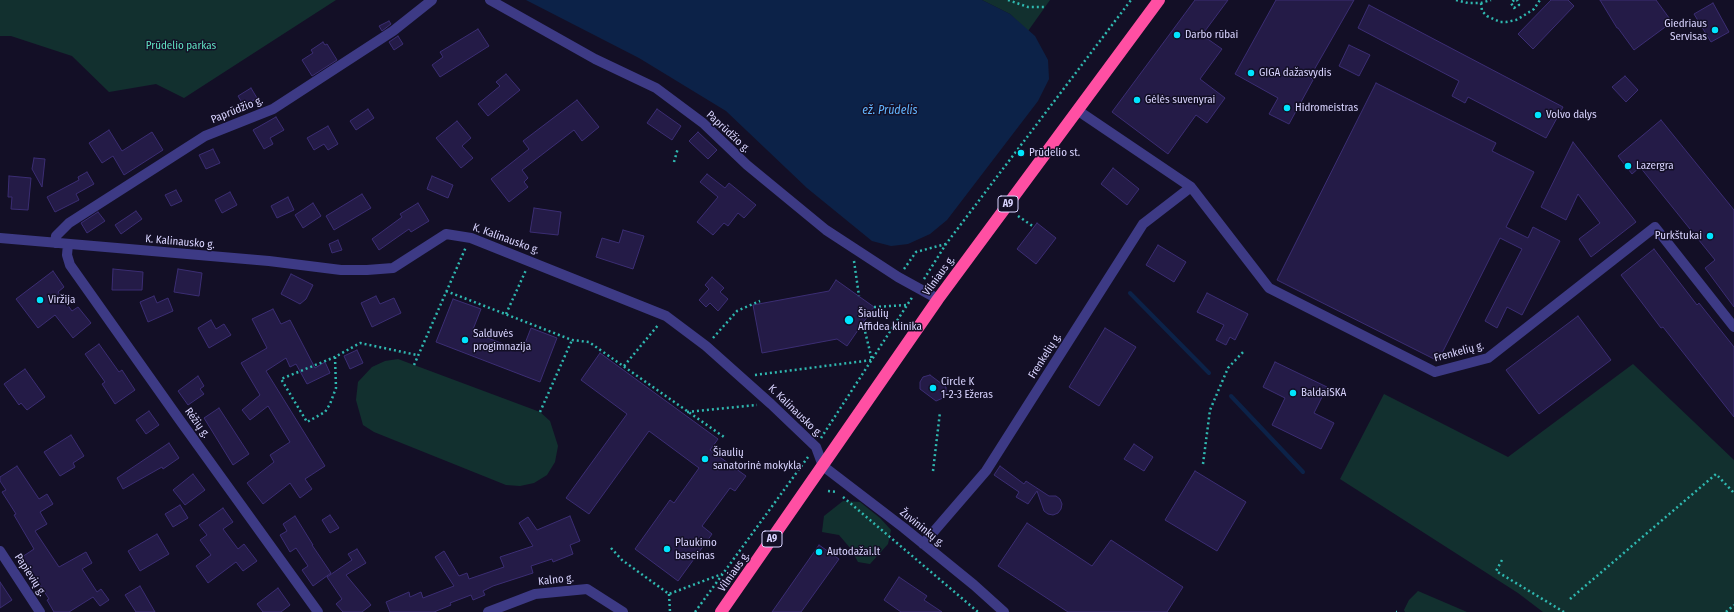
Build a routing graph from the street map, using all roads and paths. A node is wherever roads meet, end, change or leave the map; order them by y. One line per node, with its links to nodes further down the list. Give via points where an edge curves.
1 (432, 0): 21 (street, Paprūdžio g., via 392,31 273,109 205,136 69,224 56,236)
2 (490, 0): 24 (street, Paprūdžio g., via 595,59 656,88 703,123 746,165 800,210)
3 (1008, 0): 12 (path, via 1028,7)
4 (1131, 0): 23 (path)
5 (1159, 0): 13 (highway, Vilniaus g. / A9)
6 (1456, 0): 11 (path, via 1468,4)
7 (1491, 0): 11 (path)
8 (1512, 0): 9 (path, via 1512,6 1517,7)
9 (1517, 0)
10 (1540, 0): 11 (path, via 1534,9 1516,20 1506,22 1487,16 1482,11)
11 (1481, 3)
12 (1044, 7)
13 (1077, 110): 16 (street, Frenkelių g.); 30 (highway, Vilniaus g. / A9)
14 (678, 148): 15 (path)
15 (674, 162)
16 (1191, 187): 37 (street, Frenkelių g., via 1269,288 1435,372 1488,358 1655,227); 58 (street, Frenkelių g., via 1143,224 986,471)
17 (1018, 216): 18 (path)
18 (1034, 227)
19 (0, 238): 21 (street, K. Kalinausko g.)
20 (471, 238): 22 (street, K. Kalinausko g., via 446,234 392,268 367,270 341,270 269,261); 28 (path); 35 (street, K. Kalinausko g.)
21 (55, 243): 22 (street, K. Kalinausko g.)
22 (68, 244): 68 (street, Rėžių g., via 70,265)
23 (946, 244): 25 (path, via 916,252); 27 (path)
24 (853, 249): 25 (street, Paprūdžio g.); 29 (path)
25 (898, 277): 27 (street, Paprūdžio g.)
26 (522, 278): 34 (path)
27 (918, 288): 30 (street, Paprūdžio g.); 32 (path)
28 (446, 291): 34 (path); 41 (path)
29 (859, 296)
30 (938, 299): 54 (highway, Vilniaus g. / A9)
31 (760, 301): 39 (path, via 737,312)
32 (907, 306): 33 (path); 43 (path)
33 (874, 307)
34 (506, 314): 38 (path)
35 (666, 316): 39 (street, K. Kalinausko g.); 45 (path)
36 (863, 323): 43 (path)
37 (1734, 327)
38 (572, 340): 45 (path, via 589,342); 48 (path)
39 (706, 346): 46 (street, K. Kalinausko g.)
40 (1244, 351): 53 (path, via 1228,368 1210,410)
41 (417, 356): 42 (path, via 360,343); 44 (path)
42 (335, 357): 42 (path, via 336,388 330,404 325,412 307,422 281,378)
43 (872, 360): 46 (path); 52 (path)
44 (414, 365)
45 (624, 366): 49 (path)
46 (741, 376): 47 (street, K. Kalinausko g.)
47 (771, 404): 49 (path); 52 (street, K. Kalinausko g.)
48 (540, 412)
49 (687, 412): 51 (path)
50 (940, 412): 55 (path)
51 (724, 437)
52 (816, 447): 54 (street, K. Kalinausko g.); 62 (path)
53 (1203, 464)
54 (823, 466): 58 (street, Žuvininkų g.); 73 (highway, Vilniaus g. / A9)
55 (933, 471)
56 (828, 491): 74 (path, via 836,492)
57 (1734, 493): 64 (path, via 1716,474)
58 (923, 544): 66 (street, Žuvininkų g., via 974,585)
59 (611, 548): 63 (path, via 622,560)
60 (0, 551): 67 (street, Papievių g.)
61 (1502, 560): 75 (path, via 1496,571)
62 (723, 574): 63 (path); 72 (path)
63 (668, 594): 71 (path)
64 (1570, 599)
65 (1734, 605): 76 (path)
66 (998, 610)
67 (40, 612)
68 (318, 612)
69 (488, 612): 70 (street, Kalno g., via 535,594 588,589)
70 (623, 612)
71 (670, 612)
72 (695, 612)
73 (721, 612)
74 (978, 612)
75 (1564, 612)
76 (1726, 612)

